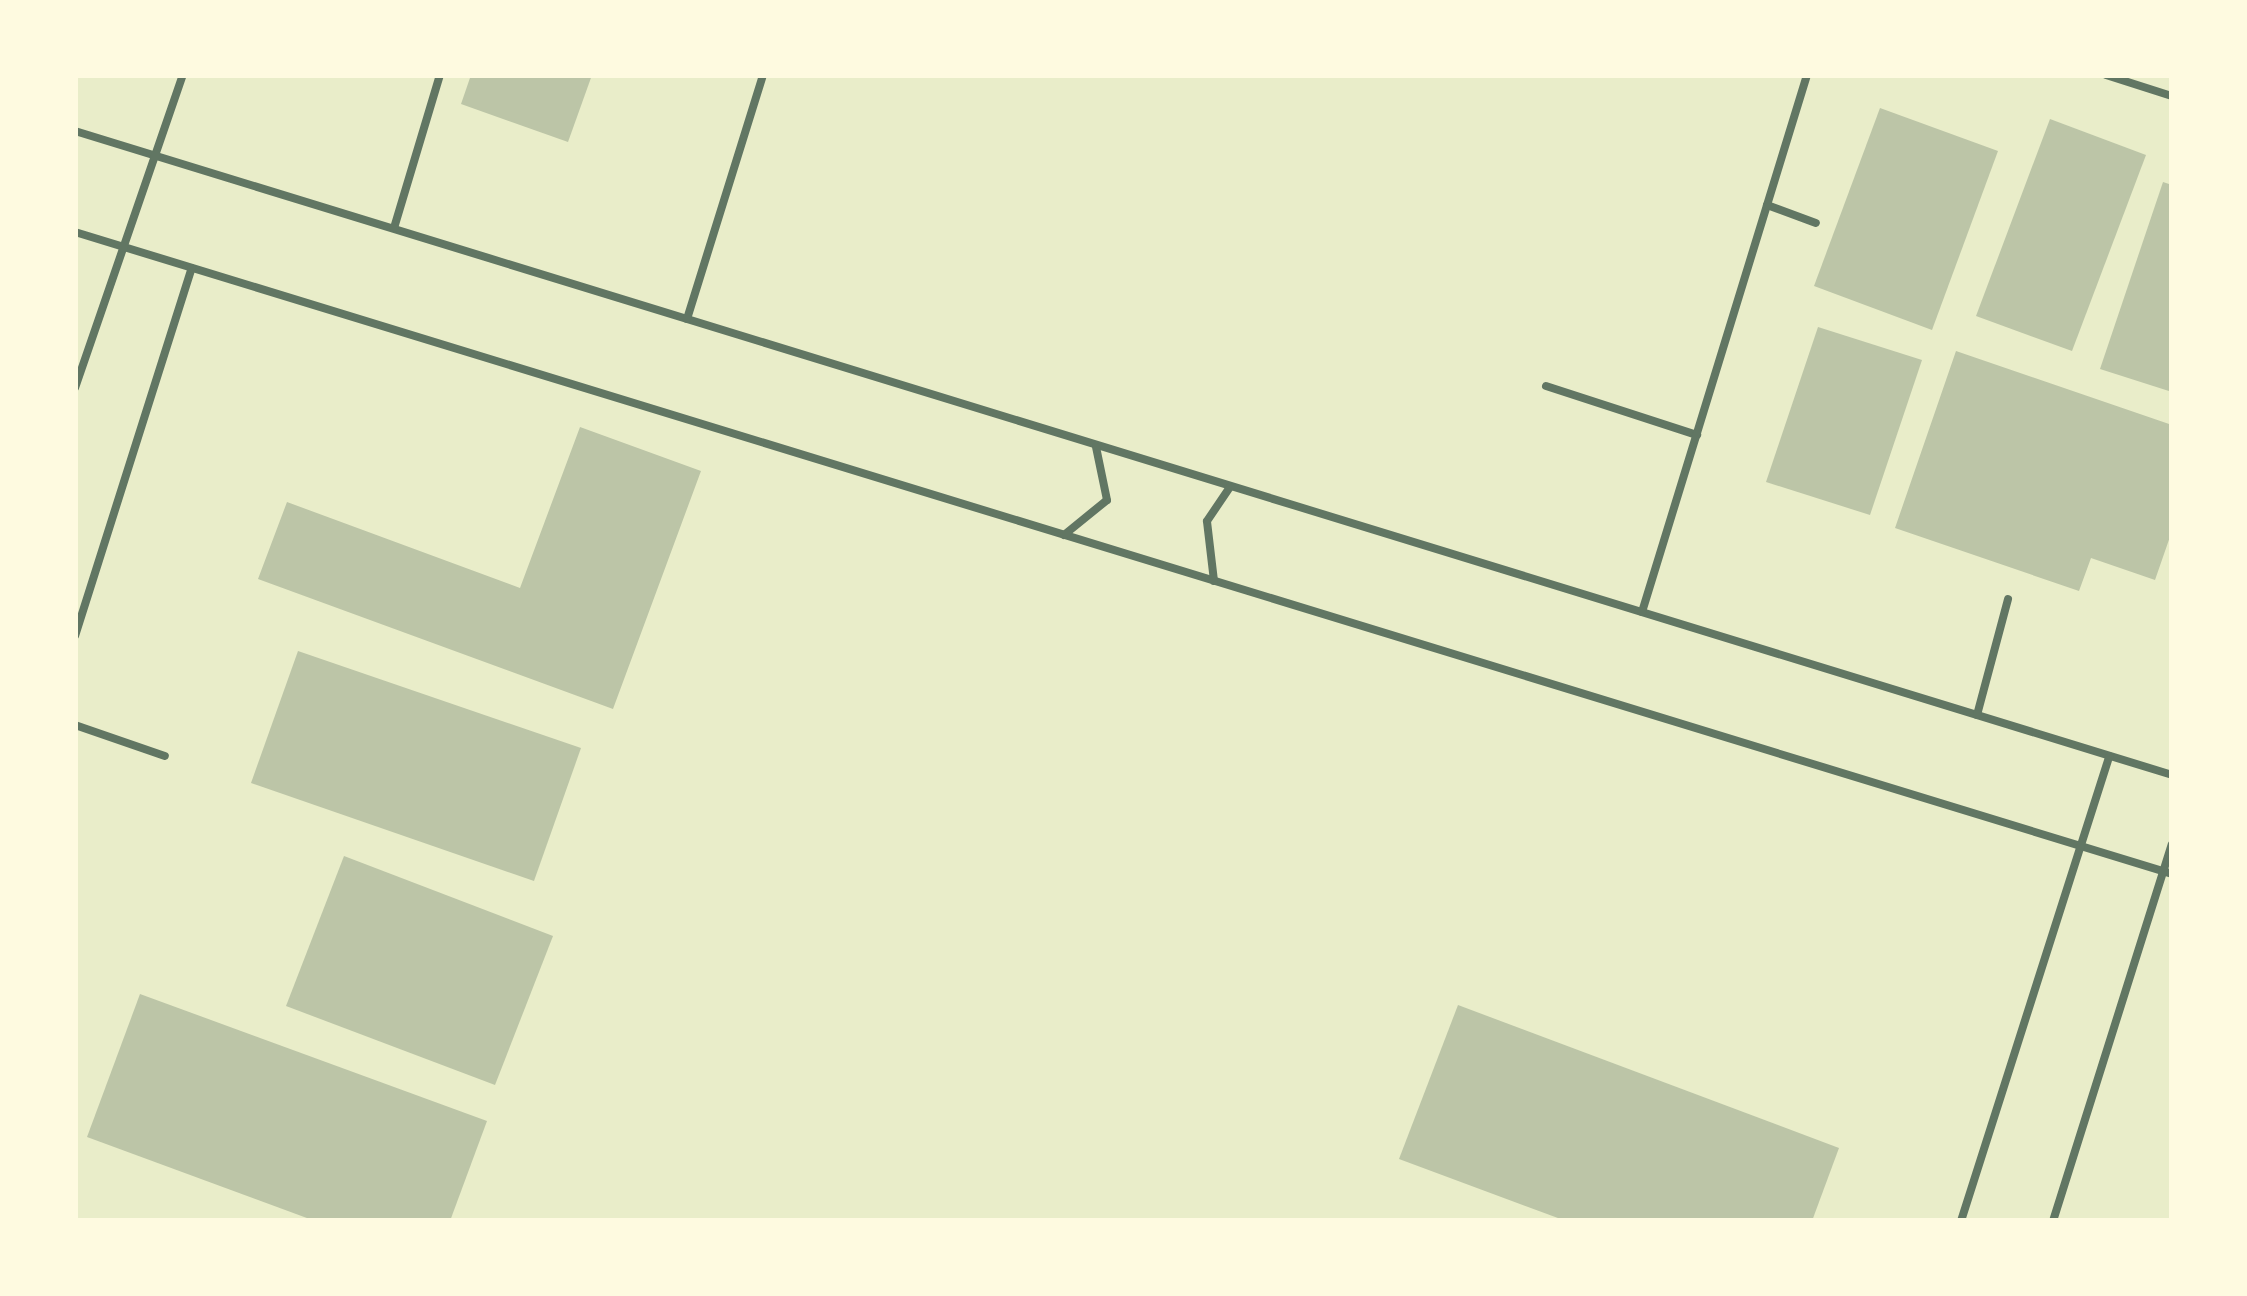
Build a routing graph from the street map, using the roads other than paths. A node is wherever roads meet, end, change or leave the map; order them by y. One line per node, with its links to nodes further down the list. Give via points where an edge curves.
1 (183, 75): 8 (lane)
2 (440, 75): 11 (lane)
3 (763, 75): 15 (lane)
4 (1807, 75): 9 (lane)
5 (2106, 75): 6 (lane)
6 (2172, 96)
7 (75, 131): 8 (lane)
8 (160, 158): 11 (lane); 13 (lane)
9 (1767, 205): 10 (lane); 18 (lane)
10 (1816, 223)
11 (394, 228): 15 (lane)
12 (75, 232): 13 (lane)
13 (123, 248): 14 (lane); 17 (lane)
14 (192, 268): 21 (lane); 25 (lane)
15 (687, 319): 19 (lane)
16 (1546, 386): 18 (lane)
17 (75, 388)
18 (1697, 435): 24 (lane)
19 (1096, 446): 20 (lane); 21 (lane, via 1110,480 1107,500)
20 (1230, 487): 22 (lane, via 1207,521); 24 (lane)
21 (1064, 536): 22 (lane)
22 (1214, 581): 32 (lane)
23 (2008, 599): 26 (lane)
24 (1642, 612): 26 (lane)
25 (75, 636)
26 (1977, 715): 29 (lane)
27 (75, 724): 28 (lane)
28 (165, 756)
29 (2108, 756): 30 (lane); 32 (lane)
30 (2172, 776)
31 (2172, 844): 33 (lane)
32 (2080, 846): 33 (lane); 34 (lane)
33 (2168, 873): 35 (lane)
34 (1961, 1221)
35 (2053, 1221)

